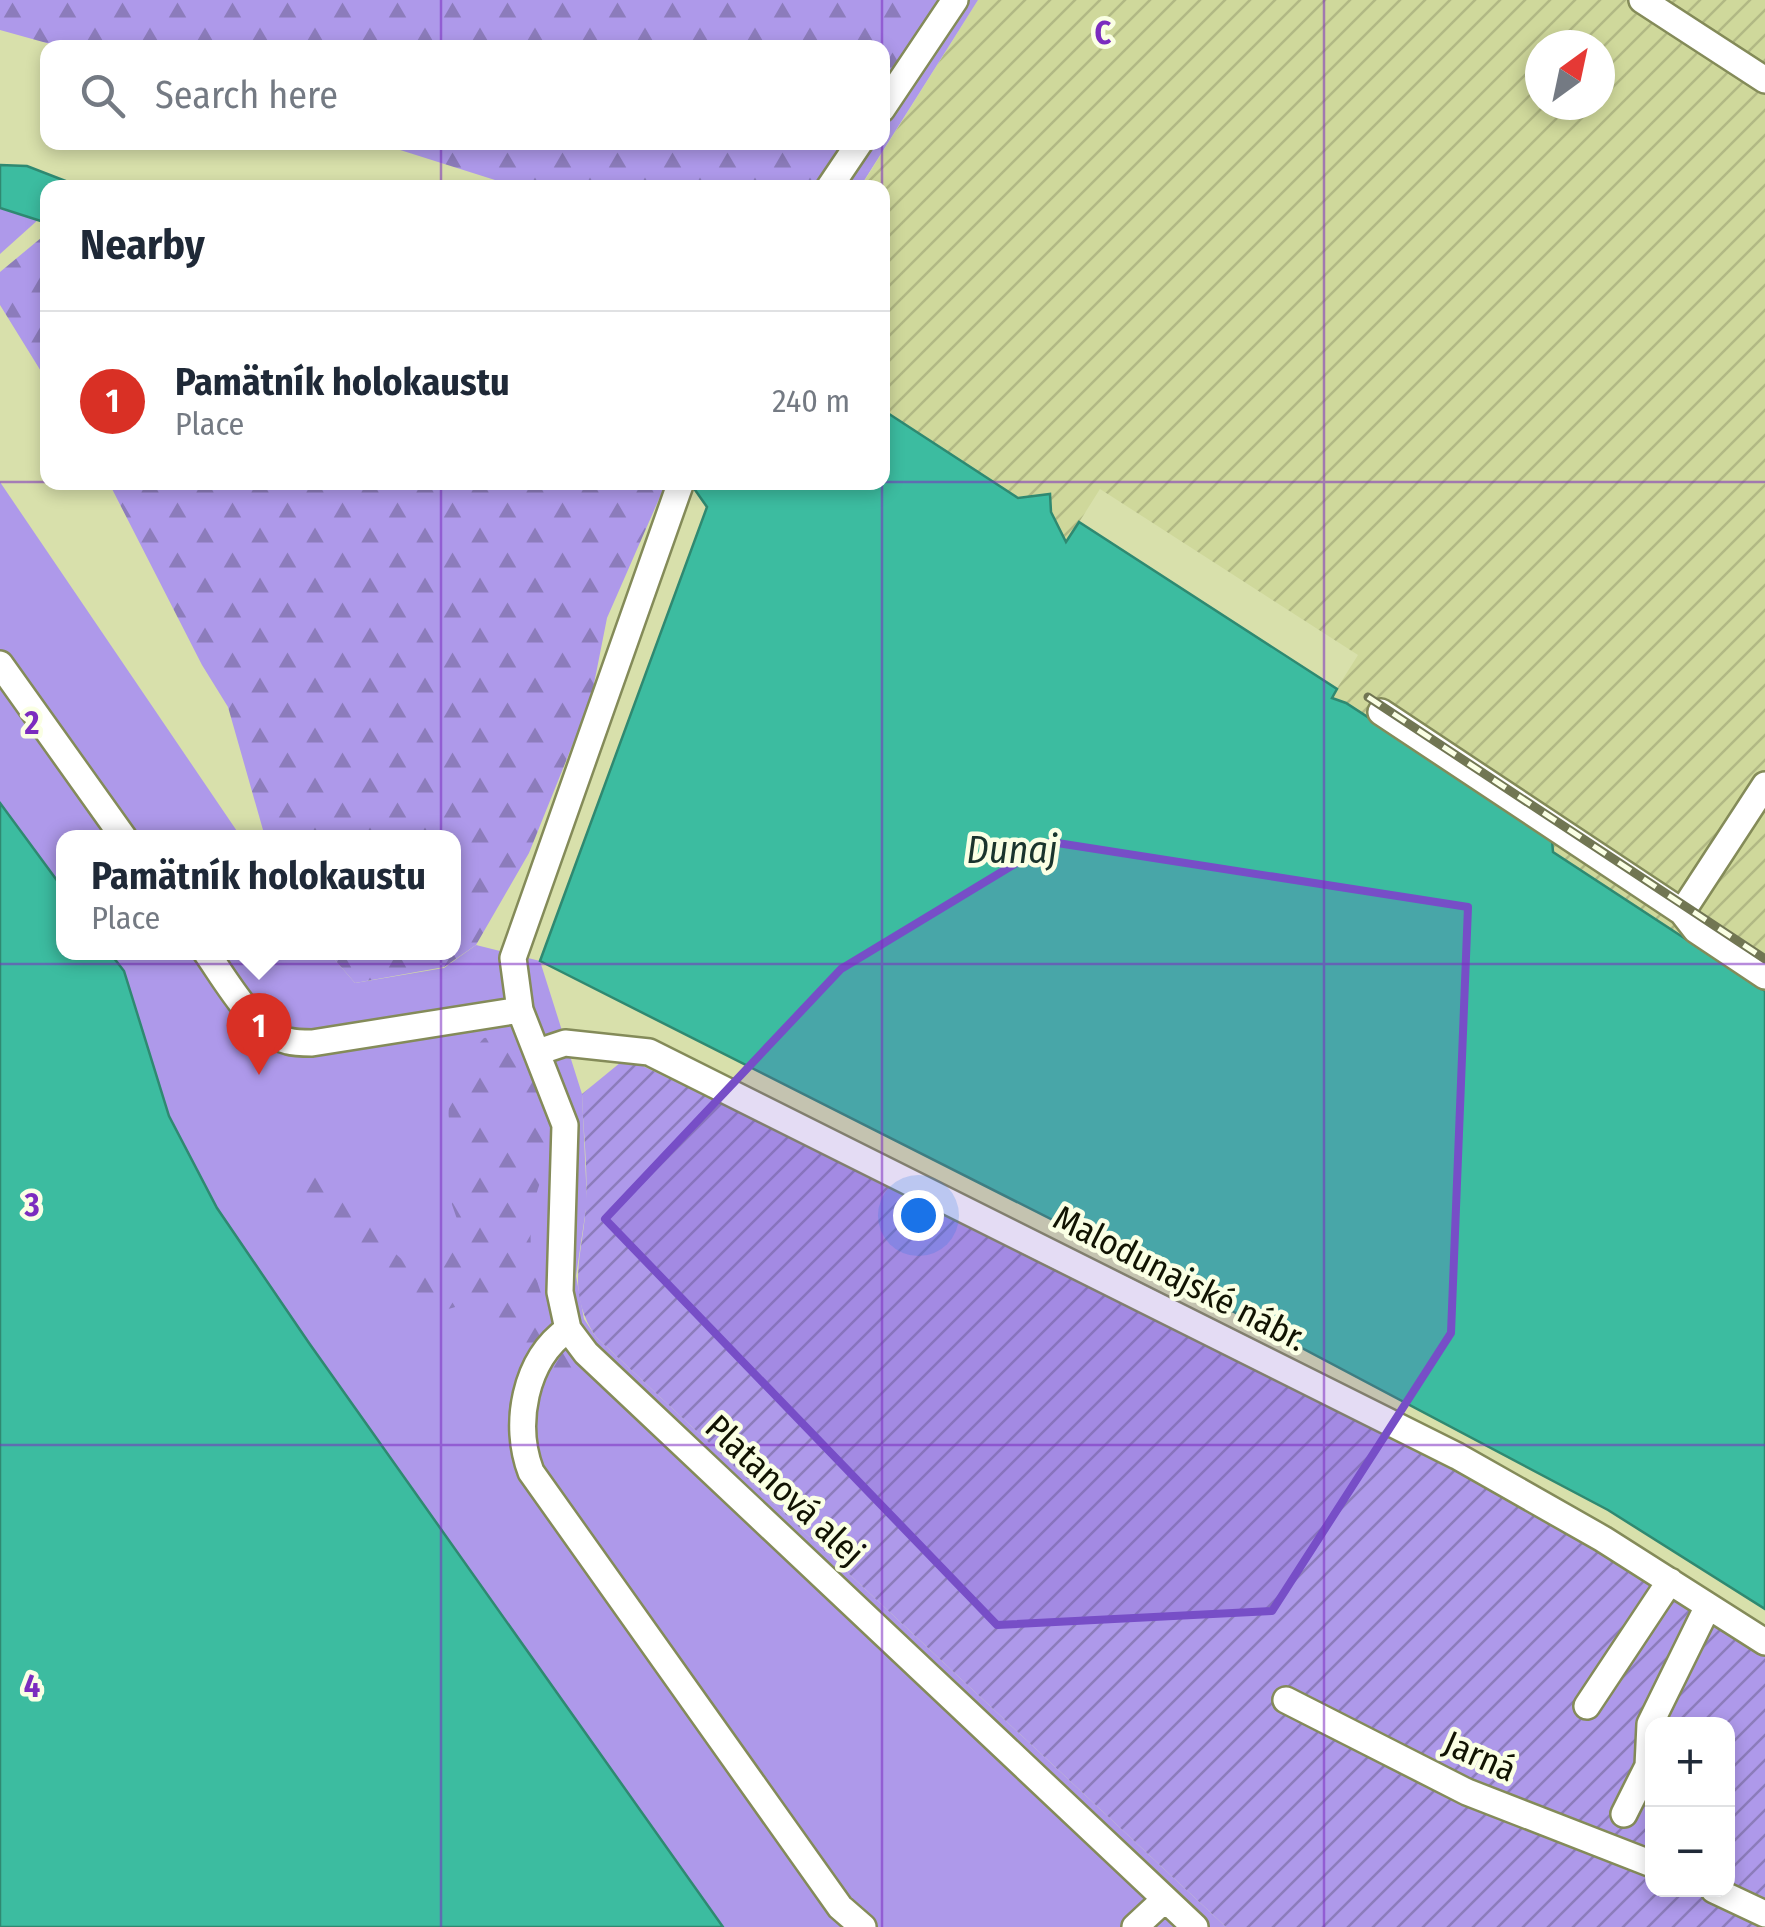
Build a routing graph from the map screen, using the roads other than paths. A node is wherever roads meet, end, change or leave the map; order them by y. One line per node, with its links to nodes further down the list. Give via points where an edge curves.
1 (955, 0): 4 (street)
2 (1642, 0): 3 (street)
3 (1762, 71)
4 (890, 97)
5 (855, 150): 6 (street)
6 (834, 180)
7 (678, 490): 15 (street, via 512,958)
8 (0, 664): 11 (street)
9 (1382, 712): 12 (street)
10 (1765, 785): 12 (street)
11 (118, 830)
12 (1682, 912): 14 (street, via 1696,930)
13 (212, 960): 15 (street, via 258,1022 288,1042)
14 (1765, 976)
15 (520, 1010): 16 (street)
16 (538, 1052): 17 (street, via 565,1125 560,1292); 18 (street, Malodunajské nábr., via 565,1043 648,1052 1457,1456)
17 (568, 1330): 26 (street, Platanová alej); 28 (street, via 547,1348 524,1404 531,1472 840,1907)
18 (1670, 1582): 19 (street, Malodunajské nábr.); 22 (street)
19 (1708, 1606): 20 (street, Malodunajské nábr.); 23 (street, via 1650,1724 1648,1766)
20 (1765, 1642)
21 (1286, 1700): 24 (street, Jarná, via 1468,1792)
22 (1587, 1706)
23 (1624, 1814)
24 (1645, 1861)
25 (1729, 1897): 27 (street)
26 (1164, 1900): 29 (street); 30 (street, Platanová alej)
27 (1765, 1914)
28 (863, 1927)
29 (1136, 1927)
30 (1194, 1927)

